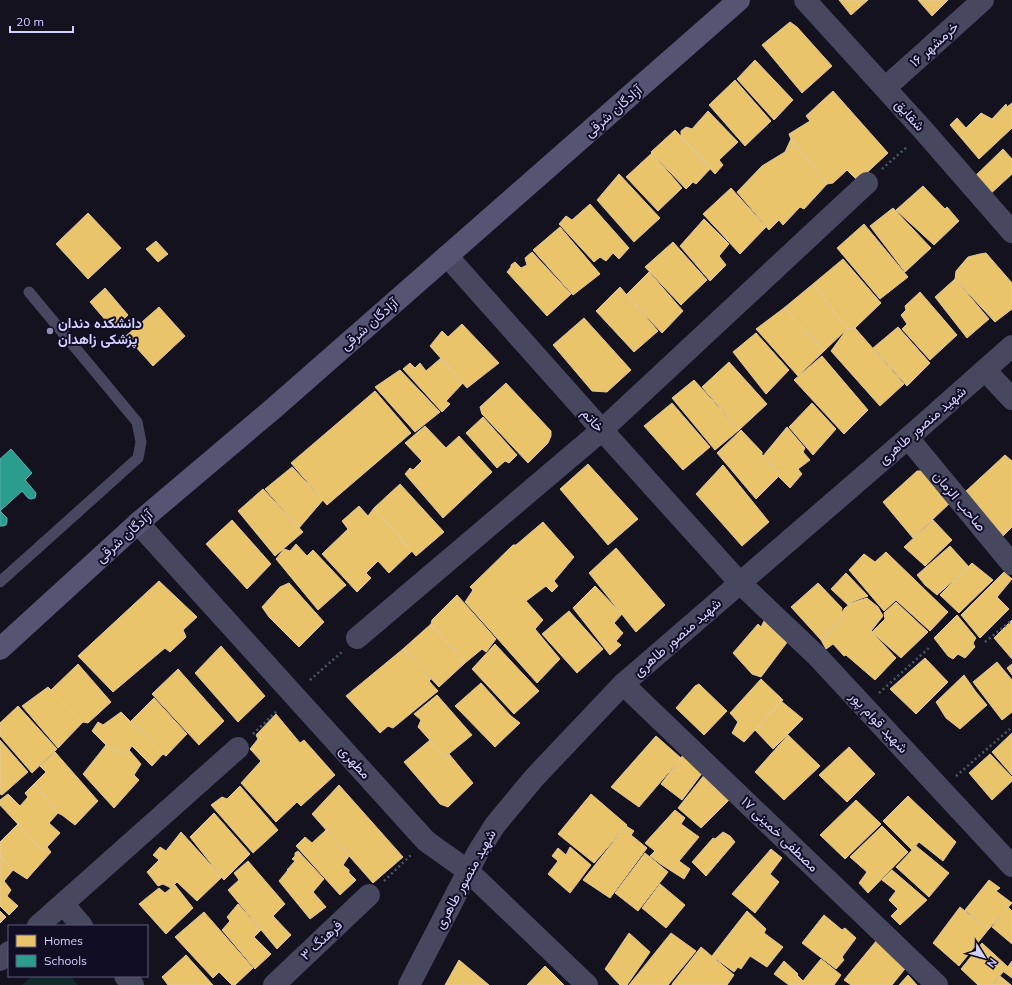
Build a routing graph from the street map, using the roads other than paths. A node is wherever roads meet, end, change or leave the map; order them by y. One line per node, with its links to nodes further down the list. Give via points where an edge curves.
1 (739, 0): 8 (main road, آزادگان شرقی)
2 (805, 0): 4 (street, شقایق)
3 (983, 0): 4 (street, خرمشهر ۱۶)
4 (886, 88): 6 (street, شقایق, via 924,131)
5 (867, 183): 13 (street)
6 (1005, 210): 7 (street, شقایق)
7 (1012, 232)
8 (447, 256): 13 (street, خاتم); 15 (main road, آزادگان شرقی)
9 (29, 292): 17 (lane, via 137,422 141,442 138,458)
10 (1012, 346): 11 (street, شهید منصور طاهری)
11 (985, 370): 12 (street); 14 (street, شهید منصور طاهری)
12 (1012, 399)
13 (602, 430): 18 (street, خاتم); 19 (street)
14 (908, 438): 16 (street, صاحب الزمان); 18 (street, شهید منصور طاهری)
15 (138, 523): 20 (main road, آزادگان شرقی); 24 (street, مطهری, via 426,841)
16 (1012, 564)
17 (0, 582)
18 (740, 583): 21 (street, شهید منصور طاهری); 23 (street, شهید قوام پور, via 818,657)
19 (357, 638)
20 (0, 649)
21 (623, 684): 24 (street, شهید منصور طاهری, via 534,778 495,825); 36 (street, مصطفی خمینی ۱۷)
22 (238, 748): 26 (street)
23 (1012, 866)
24 (468, 871): 34 (street, شهید منصور طاهری); 35 (street, مطهری)
25 (369, 895): 33 (street, فرهنگ ۳)
26 (63, 904): 27 (street); 28 (street)
27 (39, 925)
28 (81, 925)
29 (8, 953): 30 (street)
30 (0, 960)
31 (126, 977): 32 (street)
32 (133, 985)
33 (274, 985)
34 (409, 985)
35 (587, 985)
36 (937, 985)

